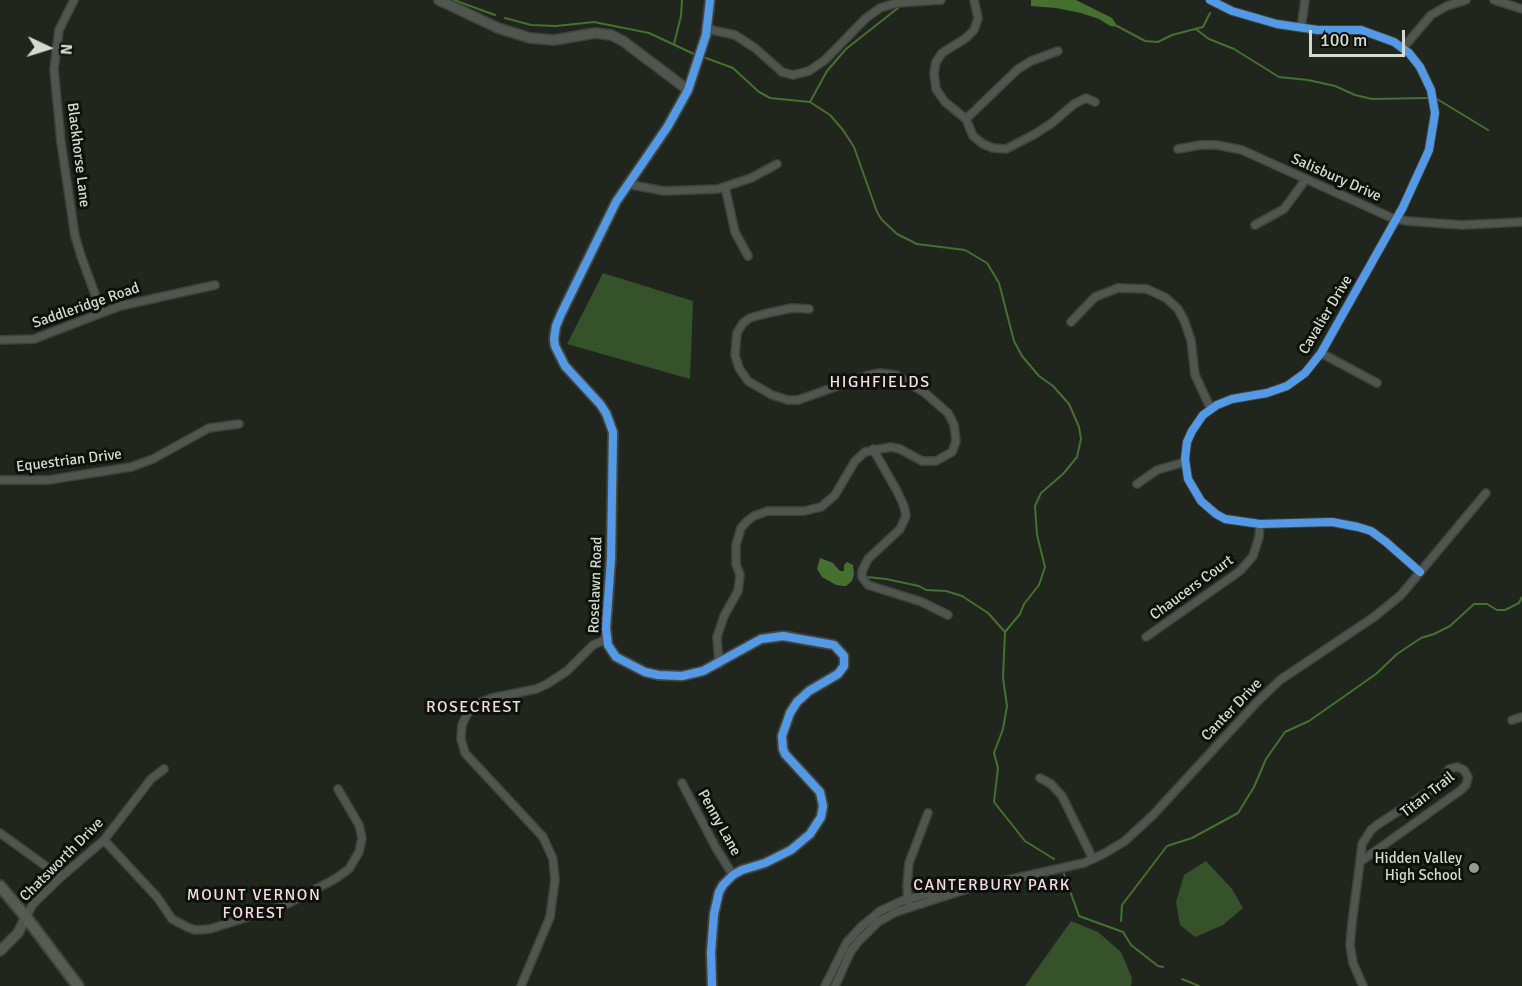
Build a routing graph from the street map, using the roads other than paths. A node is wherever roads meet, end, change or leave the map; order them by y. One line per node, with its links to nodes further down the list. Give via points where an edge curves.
1 (75, 0): 29 (street, Blackhorse Lane, via 58,30 54,69 75,236)
2 (439, 0): 15 (street, via 498,28 530,38 611,35)
3 (710, 0): 12 (street, Roselawn Road)
4 (941, 0): 12 (street, via 880,8 825,60 809,71 793,75 782,72 745,41 725,32)
5 (974, 0): 17 (street, via 978,18 974,30 942,53 934,73 936,89 945,102)
6 (1210, 0): 11 (street, Cavalier Drive, via 1242,15)
7 (1305, 0): 11 (street)
8 (1466, 0): 13 (street, via 1431,15)
9 (1494, 0): 10 (street)
10 (1522, 9)
11 (1300, 28): 13 (street, Cavalier Drive, via 1361,30)
12 (707, 30): 15 (street, Roselawn Road)
13 (1403, 48): 23 (street, Cavalier Drive, via 1427,79 1435,113 1429,150)
14 (1058, 51): 17 (street, via 1018,69)
15 (688, 90): 21 (street, Roselawn Road)
16 (1095, 102): 17 (street, via 1086,98 1074,104 1044,129 1006,149 983,144 973,136)
17 (966, 119)
18 (1178, 150): 20 (street, Salisbury Drive, via 1200,145 1230,147)
19 (777, 164): 22 (street)
20 (1306, 179): 23 (street, Salisbury Drive); 25 (street, via 1284,208)
21 (627, 184): 22 (street, via 664,191); 45 (street, Roselawn Road, via 561,314 554,339 565,366 600,404 613,432)
22 (724, 187): 26 (street, via 735,232)
23 (1397, 219): 24 (street, Salisbury Drive, via 1453,225); 32 (street, Cavalier Drive)
24 (1522, 222)
25 (1256, 225)
26 (748, 256)
27 (215, 285): 29 (street, Saddleridge Road)
28 (809, 309): 36 (street, via 764,314 743,323 737,333 735,355 739,368 748,381 788,400 806,399 869,375 896,375 935,400 948,413 956,433 954,447 936,461 922,461 891,447)
29 (102, 313): 31 (street, Saddleridge Road, via 47,335)
30 (1071, 322): 34 (street, via 1095,297 1118,288 1147,289 1166,298 1184,320 1195,375)
31 (0, 340)
32 (1321, 353): 33 (street); 34 (street, Cavalier Drive, via 1287,386 1232,399)
33 (1377, 383)
34 (1211, 409): 37 (street, Cavalier Drive, via 1192,431)
35 (239, 424): 38 (street, Equestrian Drive, via 209,428 131,467 39,481)
36 (873, 449): 43 (street, via 906,516 900,529 868,559 862,577 868,585 922,602); 46 (street, via 860,456 835,495 820,507 768,511 754,516 741,528 735,554 740,581 717,637)
37 (1185, 462): 39 (street, via 1157,470); 41 (street, via 1191,486 1208,508 1228,520)
38 (0, 480)
39 (1137, 484)
40 (1486, 493): 42 (street, Canter Drive)
41 (1260, 524): 42 (street, via 1332,522 1358,527 1371,531); 44 (street, Chaucers Court, via 1253,556 1240,571)
42 (1420, 572): 56 (street, Canter Drive, via 1401,595 1374,617 1280,680 1139,828)
43 (948, 615)
44 (1146, 637)
45 (607, 639): 46 (street, Roselawn Road, via 622,662 658,675 693,675); 65 (street, via 593,645 567,671 547,684 480,703 462,725 465,753 543,837 553,859 555,880 550,917)
46 (719, 664): 58 (street, Roselawn Road, via 761,639 774,636 826,643 844,656 844,666 838,674 797,702 782,736 785,754 820,792 821,818 791,850)
47 (1522, 717): 48 (street)
48 (1512, 720)
49 (164, 769): 55 (street, Chatsworth Drive, via 151,779)
50 (1040, 778): 56 (street, via 1062,796)
51 (682, 783): 58 (street, Penny Lane)
52 (338, 789): 55 (street, via 359,825 362,838 349,868 285,905 210,929 195,930 179,924)
53 (927, 813): 61 (street, via 909,863)
54 (0, 832): 59 (street)
55 (104, 840): 59 (street, Chatsworth Drive)
56 (1093, 860): 61 (street, Canter Drive, via 967,889 941,899)
57 (1359, 862): 57 (street, Titan Trail, via 1461,790 1468,777 1464,770 1449,769 1442,783 1377,825 1362,844); 69 (street, Titan Trail, via 1350,945)
58 (733, 875): 66 (street, via 719,892 714,914)
59 (61, 877): 62 (street, Chatsworth Drive)
60 (0, 886): 62 (main road)
61 (908, 903): 67 (street, Canter Drive, via 880,911 854,934); 68 (street, Canter Drive, via 862,936)
62 (26, 916): 63 (street, via 18,933); 64 (main road)
63 (0, 951)
64 (78, 986)
65 (521, 986)
66 (712, 986)
67 (825, 986)
68 (835, 986)
69 (1363, 986)

